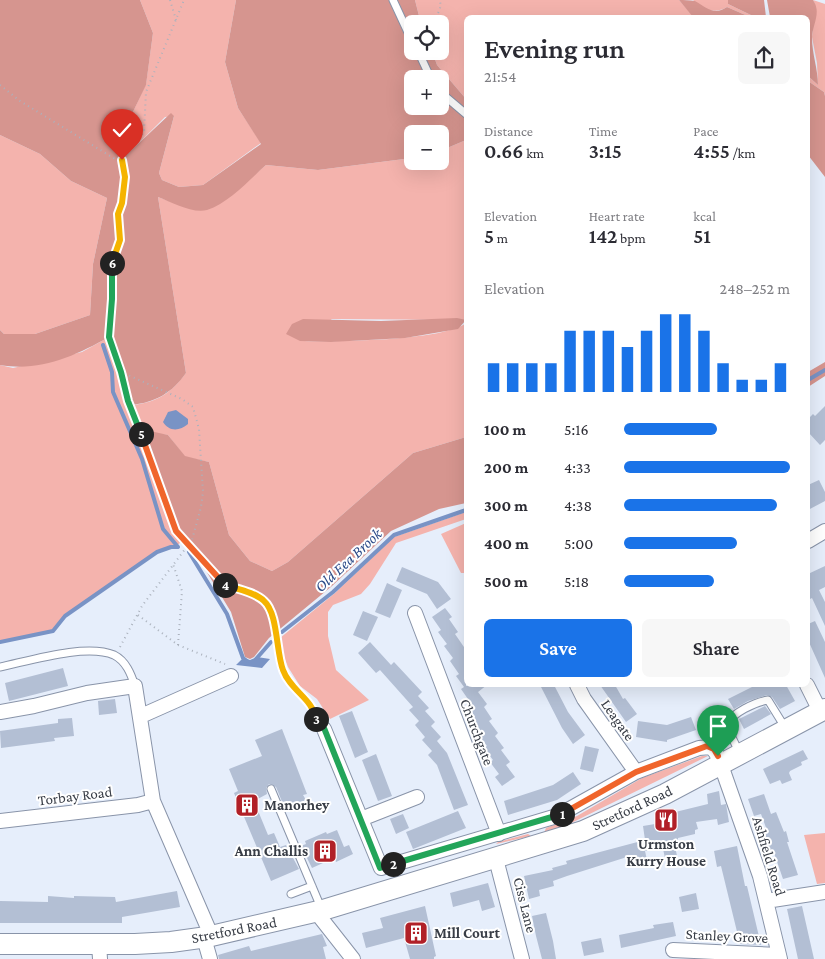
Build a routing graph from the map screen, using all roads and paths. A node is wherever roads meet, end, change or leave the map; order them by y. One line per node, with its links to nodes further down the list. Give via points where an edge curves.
1 (170, 0): 6 (path)
2 (184, 0): 6 (path)
3 (393, 0): 7 (lane)
4 (440, 0): 5 (path)
5 (438, 15)
6 (176, 20): 11 (path, via 146,92 144,132)
7 (404, 24)
8 (0, 85): 11 (path, via 20,101)
9 (449, 100): 10 (lane)
10 (464, 112)
11 (120, 162): 12 (path, via 125,177 118,214 120,240 111,271 109,337)
12 (121, 372): 15 (path, via 128,401 176,531); 15 (path, via 187,401 195,411 200,432 203,492)
13 (825, 531): 14 (street)
14 (810, 539)
15 (189, 544): 16 (path); 29 (path, via 225,584 264,601 272,613 279,658 287,681 314,709 317,724)
16 (173, 564): 18 (path); 19 (path, via 182,591)
17 (415, 614): 40 (street, Churchgate)
18 (138, 615): 19 (path); 20 (path)
19 (178, 645): 22 (path)
20 (115, 656): 21 (lane, via 83,652); 23 (lane, via 130,671)
21 (0, 667)
22 (230, 671): 28 (street)
23 (135, 686): 27 (street); 28 (street)
24 (578, 687): 33 (street, Leagate)
25 (808, 687): 26 (street)
26 (822, 710): 30 (main road, Stretford Road)
27 (0, 712)
28 (141, 716): 36 (street)
29 (324, 728): 37 (street)
30 (786, 729): 31 (main road, Stretford Road); 31 (lane, via 772,704 768,700 761,701 734,716 726,725)
31 (740, 754): 32 (main road, Stretford Road)
32 (721, 765): 33 (street, Stretford Road, via 714,749 703,747); 41 (main road, Stretford Road, via 620,815); 48 (street, Ashfield Road)
33 (636, 772): 39 (street, Stretford Road, via 575,807)
34 (271, 789): 45 (lane)
35 (417, 797): 37 (street)
36 (153, 801): 38 (street, Torbay Road); 50 (street, via 208,928)
37 (360, 819): 42 (street, Stretford Road, via 380,868)
38 (0, 821)
39 (534, 823): 40 (street, Stretford Road); 41 (street)
40 (498, 834): 42 (street, Stretford Road)
41 (541, 845): 43 (main road, Stretford Road)
42 (455, 846): 44 (street)
43 (496, 859): 44 (main road, Stretford Road); 57 (street, Ciss Lane)
44 (462, 869): 49 (main road, Stretford Road)
45 (312, 886): 47 (lane); 49 (lane)
46 (825, 892): 48 (street)
47 (291, 894)
48 (766, 901): 54 (street, Ashfield Road)
49 (320, 911): 50 (main road, Stretford Road); 56 (street)
50 (207, 937): 53 (main road, Stretford Road, via 135,944); 55 (street)
51 (0, 944): 53 (main road, Stretford Road)
52 (673, 950): 54 (street, Stanley Grove)
53 (99, 952)
54 (780, 957)
55 (210, 959)
56 (353, 959)
57 (522, 959)

